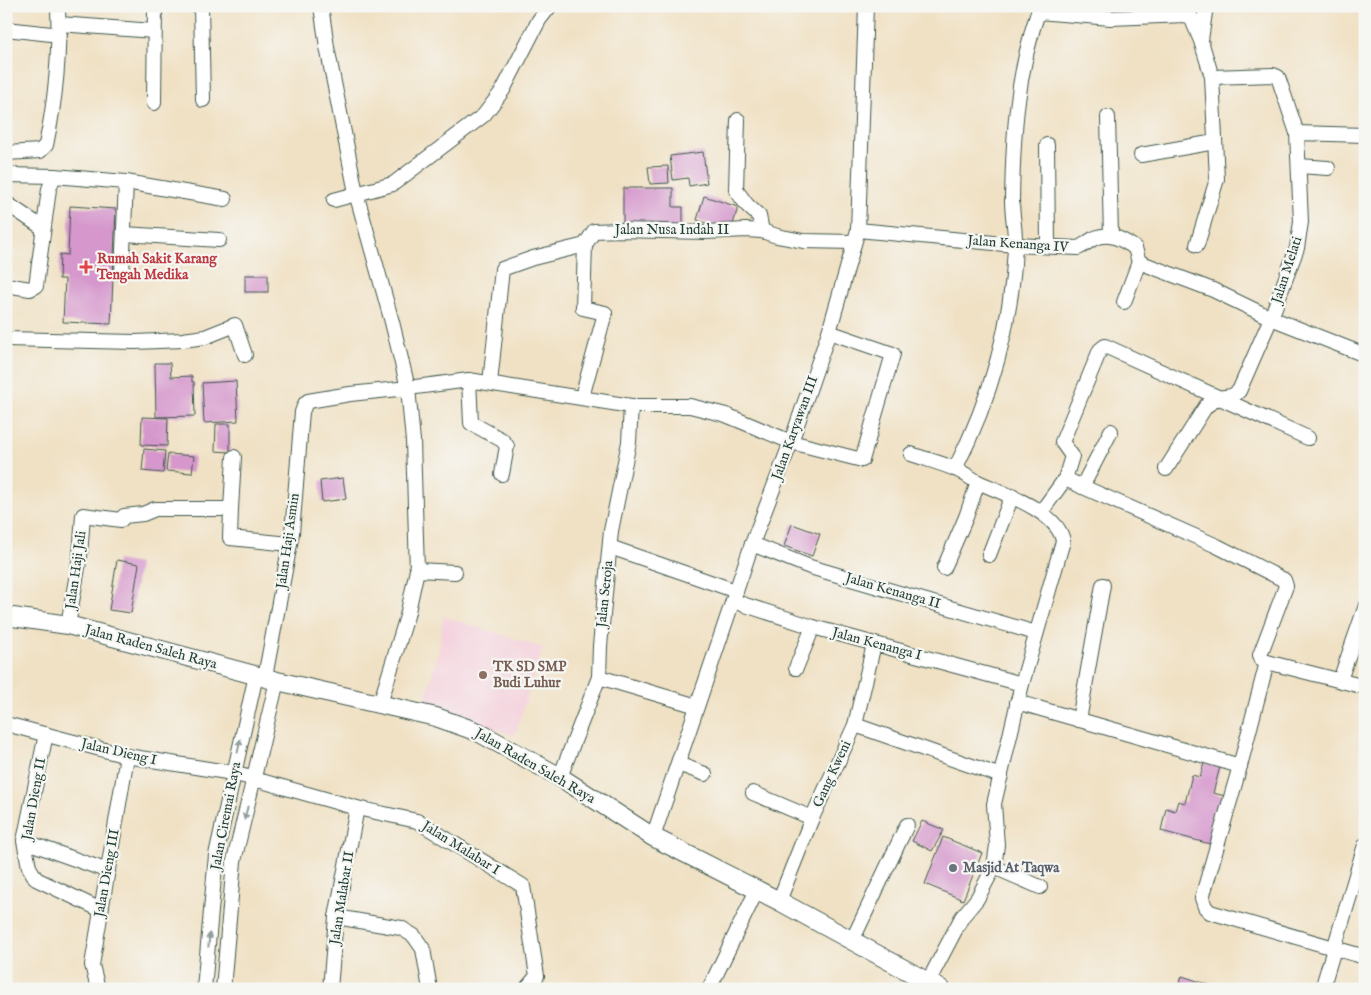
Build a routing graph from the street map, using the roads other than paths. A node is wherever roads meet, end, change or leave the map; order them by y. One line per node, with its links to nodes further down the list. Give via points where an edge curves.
1 (58, 6): 10 (street)
2 (155, 6): 11 (street)
3 (201, 6): 14 (street)
4 (321, 6): 29 (street)
5 (550, 6): 29 (street, via 539,20 503,90 484,115 393,184)
6 (866, 6): 36 (street, Jalan Karyawan III)
7 (1206, 6): 12 (street)
8 (1039, 9): 12 (street, via 1111,18 1186,15 1191,17); 40 (street, via 1020,76 1014,123 1012,211)
9 (6, 29): 10 (street)
10 (59, 30): 11 (street); 22 (street, via 57,91 46,145 40,151)
11 (154, 31): 15 (street)
12 (1201, 41): 13 (street)
13 (1212, 77): 18 (street, Jalan Melati, via 1278,77); 20 (street)
14 (203, 100)
15 (154, 103)
16 (1108, 117): 37 (street)
17 (738, 120): 34 (street, via 736,190 760,216)
18 (1297, 133): 19 (street); 24 (street, Jalan Melati)
19 (1365, 135)
20 (1215, 142): 23 (street); 41 (street, via 1217,179)
21 (1047, 145): 42 (street)
22 (6, 153)
23 (1141, 155)
24 (1299, 166): 25 (street); 47 (street, Jalan Melati, via 1301,222 1297,248)
25 (1328, 168)
26 (6, 175): 27 (street)
27 (54, 176): 28 (street); 33 (street)
28 (126, 182): 30 (street); 35 (street)
29 (356, 193): 31 (street); 54 (street)
30 (225, 199)
31 (334, 200)
32 (6, 203): 33 (street)
33 (43, 228): 45 (street, via 36,286)
34 (762, 231): 36 (street, Jalan Nusa Indah II, via 803,241); 39 (street, Jalan Nusa Indah II, via 594,231)
35 (124, 234): 38 (street); 44 (street)
36 (856, 236): 40 (street, Jalan Kenanga IV); 48 (street, Jalan Karyawan III)
37 (1111, 236): 42 (street, Jalan Kenanga IV, via 1104,235 1078,248); 43 (street, via 1135,248)
38 (219, 240)
39 (585, 244): 53 (street, Jalan Nusa Indah II, via 504,267); 55 (street, via 583,308 605,314)
40 (1016, 245): 42 (street, Jalan Kenanga IV); 63 (street, via 1008,315 994,374 971,437)
41 (1197, 245)
42 (1048, 246)
43 (1139, 262): 46 (street); 47 (street, via 1213,290)
44 (122, 274)
45 (6, 285)
46 (1124, 302)
47 (1271, 318): 50 (street); 56 (street, Jalan Melati, via 1239,391 1232,396)
48 (829, 332): 60 (street, Jalan Karyawan III); 60 (street, via 893,354 862,460)
49 (6, 338): 51 (street, via 134,342 183,340 205,337 235,325)
50 (1365, 355)
51 (245, 356)
52 (469, 380): 53 (street); 54 (street); 65 (street, via 471,423 507,446)
53 (490, 383): 55 (street)
54 (408, 388): 72 (street, Jalan Haji Asmin, via 350,394 305,404); 77 (street)
55 (582, 397): 57 (street)
56 (1218, 398): 59 (street); 64 (street, Jalan Melati, via 1206,406); 66 (street, via 1102,347 1062,442 1072,456)
57 (631, 406): 60 (street, via 690,406 726,415); 74 (street, Jalan Seroja)
58 (1111, 431): 68 (street)
59 (1308, 438)
60 (791, 442): 73 (street, Jalan Karyawan III)
61 (911, 454): 63 (street)
62 (234, 457): 70 (street)
63 (955, 469): 67 (street)
64 (1166, 469)
65 (502, 474)
66 (1065, 478): 68 (street); 71 (street)
67 (978, 482): 69 (street); 76 (street)
68 (1082, 487): 87 (street, via 1284,580 1286,586 1260,655)
69 (1012, 496): 71 (street); 75 (street)
70 (231, 509): 72 (street, via 230,538); 83 (street, Jalan Haji Jali, via 156,509 124,516 121,520 83,515 80,556)
71 (1041, 512): 85 (street, via 1062,533 1063,541)
72 (290, 544): 90 (street, Jalan Haji Asmin)
73 (752, 544): 80 (street, Jalan Karyawan III); 85 (street, Jalan Kenanga II, via 810,567)
74 (610, 547): 80 (street, Jalan Kenanga I); 89 (street, Jalan Seroja)
75 (989, 555)
76 (944, 568)
77 (417, 570): 78 (street); 95 (street, via 407,616)
78 (455, 572)
79 (1103, 585): 97 (street)
80 (735, 596): 84 (street, Jalan Kenanga I); 96 (street, Jalan Karyawan III)
81 (1365, 608): 91 (street)
82 (6, 616): 83 (main road, Jalan Raden Saleh Raya)
83 (68, 625): 90 (main road, Jalan Raden Saleh Raya)
84 (813, 627): 86 (street, Jalan Kenanga I); 88 (street)
85 (1036, 633): 92 (street)
86 (874, 644): 92 (street, Jalan Kenanga I); 99 (street, Gang Kweni)
87 (1267, 662): 91 (street); 103 (street)
88 (796, 668)
89 (599, 677): 96 (street); 107 (street, Jalan Seroja)
90 (266, 678): 95 (main road, Jalan Raden Saleh Raya); 104 (street, Jalan Ciremai Raya, one-way to 90); 108 (street, Jalan Ciremai Raya)
91 (1340, 680): 93 (street)
92 (1022, 684): 94 (street)
93 (1365, 686)
94 (1017, 702): 97 (street); 106 (street)
95 (380, 704): 107 (main road, Jalan Raden Saleh Raya, via 436,717 478,732)
96 (698, 706): 102 (street, Jalan Karyawan III)
97 (1079, 720): 103 (street)
98 (6, 724): 100 (street, Jalan Dieng I)
99 (855, 725): 106 (street); 111 (street, Gang Kweni)
100 (46, 734): 101 (street, Jalan Dieng I); 114 (street, Jalan Dieng II)
101 (127, 756): 104 (street, Jalan Dieng I); 117 (street, Jalan Dieng III)
102 (678, 764): 105 (street); 113 (street, Jalan Karyawan III)
103 (1240, 766): 126 (street, via 1202,898 1205,907 1210,912)
104 (233, 773): 108 (street, Jalan Malabar I); 118 (street, Jalan Ciremai Raya)
105 (704, 774)
106 (1001, 776): 116 (street, via 994,804 998,845)
107 (560, 777): 113 (main road, Jalan Raden Saleh Raya)
108 (254, 779): 110 (street, Jalan Malabar I); 120 (street, Jalan Ciremai Raya, one-way to 120, via 234,861)
109 (753, 793): 111 (street)
110 (357, 808): 124 (street, Jalan Malabar II); 134 (street, Jalan Malabar I, via 416,821 523,886 537,976)
111 (812, 818): 122 (street, Gang Kweni)
112 (907, 825): 125 (street)
113 (653, 837): 121 (main road, Jalan Raden Saleh Raya)
114 (24, 841): 117 (street); 123 (street, Jalan Dieng II, via 29,867 36,879)
115 (1365, 845): 126 (street)
116 (994, 867): 119 (street); 128 (street, via 977,899 962,917)
117 (108, 871): 123 (street, Jalan Dieng III)
118 (213, 886): 120 (street); 130 (street, Jalan Ciremai Raya, one-way to 118)
119 (1040, 887)
120 (231, 889): 131 (street, Jalan Ciremai Raya)
121 (757, 890): 122 (main road, Jalan Raden Saleh Raya); 135 (street)
122 (779, 901): 125 (main road, Jalan Raden Saleh Raya)
123 (101, 910): 129 (street, Jalan Dieng III, via 92,966)
124 (336, 917): 132 (street, Jalan Malabar II); 133 (street, via 401,928 414,936 424,949)
125 (852, 941): 128 (main road, Jalan Raden Saleh Raya)
126 (1335, 948): 127 (street); 136 (street)
127 (1365, 957)
128 (934, 985)
129 (100, 989)
130 (204, 989)
131 (223, 989)
132 (330, 989)
133 (430, 989)
134 (526, 989)
135 (709, 989)
136 (1322, 989)

